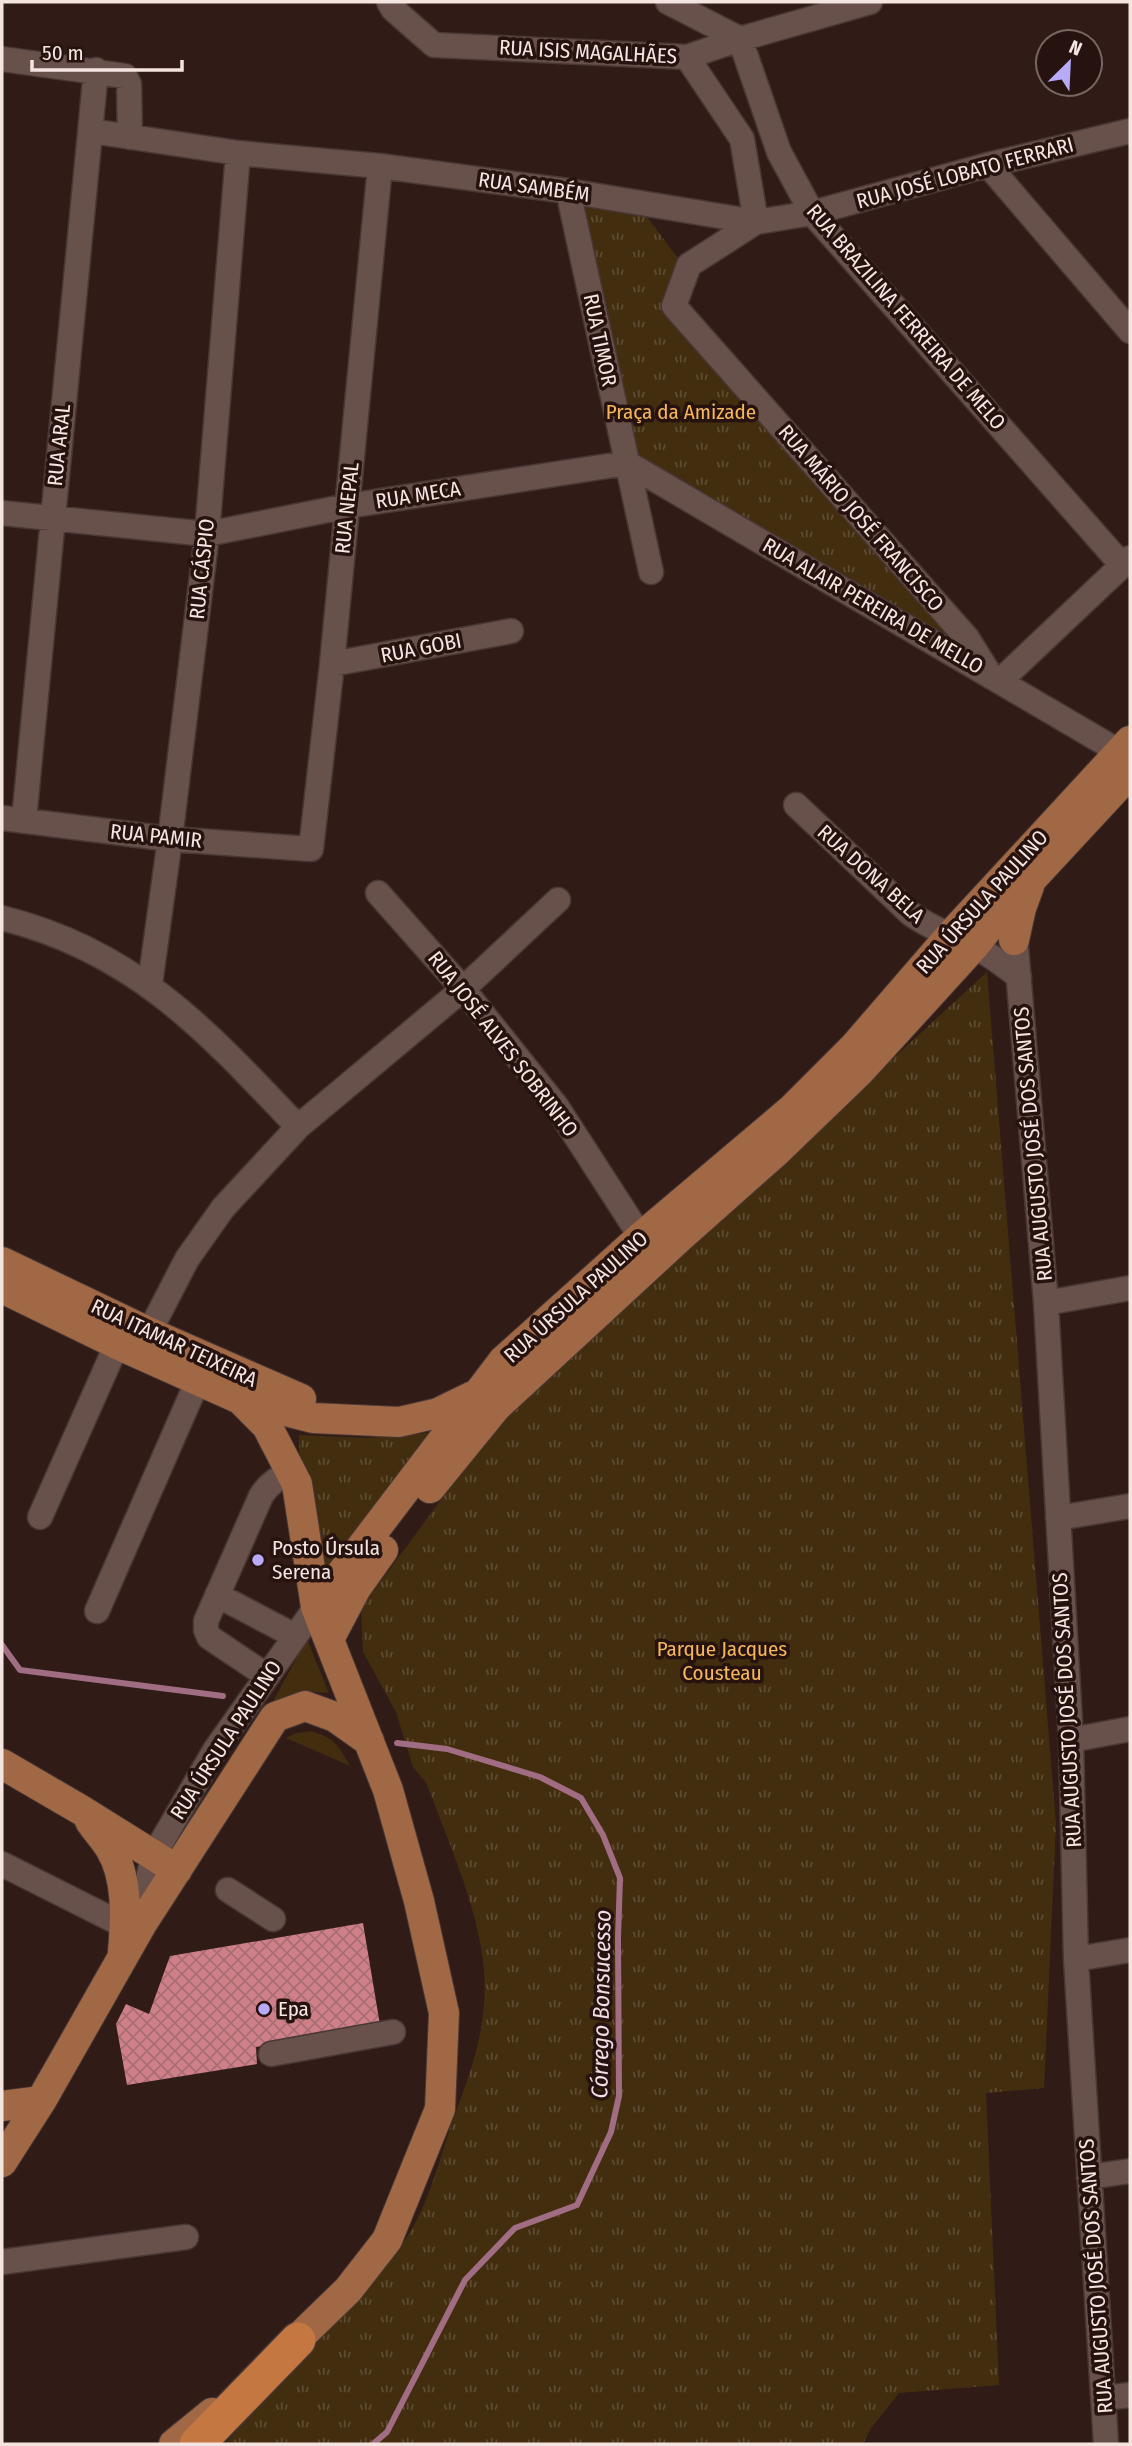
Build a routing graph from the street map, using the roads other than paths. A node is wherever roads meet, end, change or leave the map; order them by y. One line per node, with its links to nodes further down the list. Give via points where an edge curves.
1 (389, 2): 5 (street, RUA ISIS MAGALHÃES, via 434,45)
2 (667, 2): 4 (street)
3 (870, 2): 4 (street, RUA ISIS MAGALHÃES)
4 (740, 39): 5 (street, RUA ISIS MAGALHÃES); 15 (street, RUA BRAZILINA FERREIRA DE MELO, via 779,152)
5 (687, 57): 16 (street, via 742,139)
6 (2, 59): 7 (street)
7 (96, 70): 8 (street, RUA ARAL); 10 (street, via 125,76)
8 (91, 131): 10 (street, RUA SAMBÉM); 22 (street, RUA ARAL)
9 (1130, 131): 12 (street, RUA JOSÉ LOBATO FERRARI)
10 (130, 137): 11 (street, RUA SAMBÉM)
11 (238, 153): 13 (street, RUA SAMBÉM); 23 (street, RUA CÁSPIO)
12 (988, 165): 15 (street, RUA JOSÉ LOBATO FERRARI); 18 (street)
13 (380, 166): 14 (street, RUA SAMBÉM); 20 (street, RUA NEPAL)
14 (568, 191): 16 (street, RUA SAMBÉM); 19 (street, RUA TIMOR)
15 (812, 213): 16 (street, RUA JOSÉ LOBATO FERRARI); 24 (street, RUA BRAZILINA FERREIRA DE MELO)
16 (756, 222): 17 (street, RUA JOSÉ LOBATO FERRARI, via 689,265)
17 (674, 306): 28 (street, RUA MÁRIO JOSÉ FRANCISCO, via 967,638)
18 (1130, 331)
19 (627, 463): 20 (street, RUA MECA); 25 (street, RUA TIMOR); 28 (street, RUA ALAIR PEREIRA DE MELLO)
20 (348, 506): 23 (street, RUA MECA); 27 (street, RUA NEPAL)
21 (2, 513): 22 (street, RUA MECA)
22 (52, 519): 23 (street, RUA MECA); 31 (street, RUA ARAL)
23 (207, 534): 32 (street, RUA CÁSPIO)
24 (1126, 561): 28 (street)
25 (651, 572)
26 (511, 631): 27 (street, RUA GOBI)
27 (332, 664): 33 (street, RUA NEPAL)
28 (994, 676): 29 (street, RUA ALAIR PEREIRA DE MELLO)
29 (1128, 756): 34 (main road, RUA ÚRSULA PAULINO); 37 (main road, RUA ÚRSULA PAULINO)
30 (796, 805): 40 (street, RUA DONA BELA, via 911,914)
31 (13, 819): 32 (street, RUA PAMIR)
32 (170, 839): 33 (street, RUA PAMIR); 42 (street, RUA CÁSPIO)
33 (311, 849)
34 (1032, 879): 37 (main road, RUA ÚRSULA PAULINO); 39 (main road)
35 (379, 893): 43 (street, RUA JOSÉ ALVES SOBRINHO)
36 (558, 900): 43 (street)
37 (993, 905): 39 (street, RUA AUGUSTO JOSÉ DOS SANTOS, via 1010,926); 40 (main road, RUA ÚRSULA PAULINO)
38 (2, 918): 42 (street, via 89,948)
39 (1014, 940): 41 (street, RUA AUGUSTO JOSÉ DOS SANTOS)
40 (962, 941): 41 (street, RUA AUGUSTO JOSÉ DOS SANTOS); 45 (main road, RUA ÚRSULA PAULINO, via 791,1110); 63 (main road, RUA ÚRSULA PAULINO, via 860,1070 496,1407 387,1544 356,1588)
41 (1019, 977): 49 (street, RUA AUGUSTO JOSÉ DOS SANTOS)
42 (149, 984): 44 (street, via 215,1040)
43 (463, 989): 44 (street); 45 (street, RUA JOSÉ ALVES SOBRINHO, via 557,1107)
44 (298, 1127): 50 (street, via 223,1208)
45 (641, 1237): 52 (main road, RUA ÚRSULA PAULINO, via 503,1362)
46 (2, 1262): 50 (main road, RUA ITAMAR TEIXEIRA)
47 (2, 1288): 50 (main road, RUA ITAMAR TEIXEIRA)
48 (1130, 1288): 49 (street)
49 (1046, 1303): 58 (street, RUA AUGUSTO JOSÉ DOS SANTOS)
50 (135, 1343): 51 (main road, RUA ITAMAR TEIXEIRA); 54 (main road, RUA ITAMAR TEIXEIRA); 57 (street)
51 (198, 1380): 53 (main road, RUA ITAMAR TEIXEIRA); 61 (street)
52 (475, 1395): 54 (main road, RUA ITAMAR TEIXEIRA, via 438,1413 400,1422); 60 (main road, RUA ÚRSULA PAULINO)
53 (240, 1399): 54 (main road, RUA ITAMAR TEIXEIRA, via 313,1418); 55 (main road, RUA ITAMAR TEIXEIRA, via 267,1426)
54 (349, 1420)
55 (292, 1472): 59 (street, via 267,1486); 60 (main road, RUA ITAMAR TEIXEIRA)
56 (1130, 1506): 58 (street)
57 (40, 1517)
58 (1058, 1518): 66 (street, RUA AUGUSTO JOSÉ DOS SANTOS)
59 (217, 1595): 62 (street); 64 (street, via 206,1621 209,1637)
60 (316, 1606): 62 (street, RUA ÚRSULA PAULINO); 63 (main road, RUA ITAMAR TEIXEIRA)
61 (97, 1611)
62 (295, 1636): 64 (street, RUA ÚRSULA PAULINO)
63 (329, 1640): 67 (main road, RUA ITAMAR TEIXEIRA)
64 (267, 1676): 70 (street, RUA ÚRSULA PAULINO, via 215,1750)
65 (1130, 1729): 66 (street)
66 (1071, 1740): 76 (street, RUA AUGUSTO JOSÉ DOS SANTOS)
67 (369, 1741): 70 (main road, RUA ÚRSULA PAULINO, via 335,1717 305,1706 275,1717); 86 (main road, RUA ITAMAR TEIXEIRA, via 388,1790 419,1901 444,2012 440,2109 387,2240 348,2290)
68 (2, 1764): 69 (main road)
69 (81, 1810): 70 (main road); 74 (main road, via 111,1849 120,1872)
70 (166, 1863): 74 (main road, RUA ÚRSULA PAULINO)
71 (2, 1864): 74 (street)
72 (228, 1891): 73 (street)
73 (273, 1919)
74 (127, 1939): 79 (main road, RUA ÚRSULA PAULINO)
75 (1130, 1950): 76 (street)
76 (1076, 1959): 83 (street, RUA AUGUSTO JOSÉ DOS SANTOS)
77 (393, 2032): 78 (street)
78 (271, 2054)
79 (41, 2101): 80 (main road); 81 (main road, RUA ÚRSULA PAULINO)
80 (2, 2106)
81 (2, 2162)
82 (1130, 2171): 83 (street)
83 (1089, 2177): 88 (street, RUA AUGUSTO JOSÉ DOS SANTOS)
84 (186, 2238): 85 (street)
85 (2, 2262)
86 (298, 2340): 89 (main road, RUA ITAMAR TEIXEIRA); 90 (highway)
87 (1130, 2395): 88 (street)
88 (1104, 2398): 91 (street, RUA AUGUSTO JOSÉ DOS SANTOS)
89 (174, 2444)
90 (197, 2444)
91 (1107, 2444)

